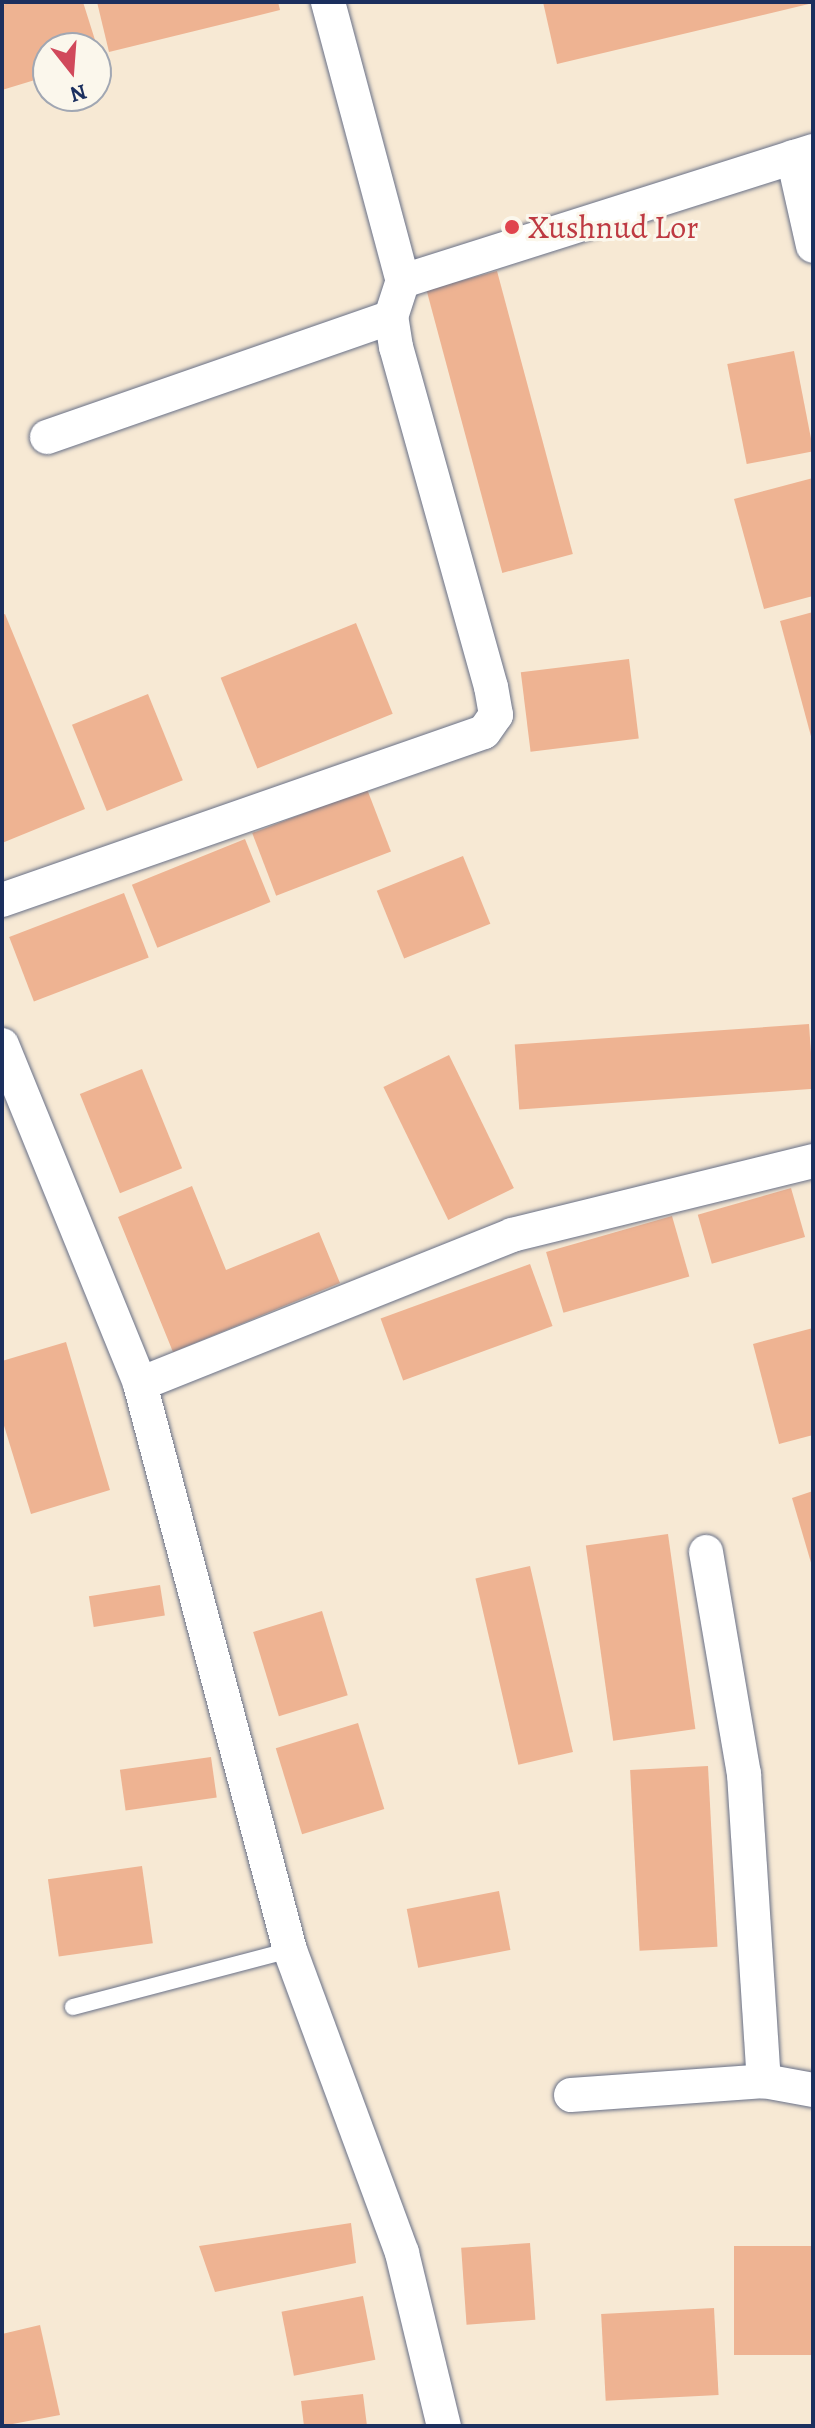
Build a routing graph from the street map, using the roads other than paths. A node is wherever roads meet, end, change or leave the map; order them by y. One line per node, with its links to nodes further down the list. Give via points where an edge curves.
1 (328, 2): 4 (street)
2 (803, 154): 3 (street); 4 (street)
3 (813, 246)
4 (403, 281): 5 (street)
5 (391, 317): 6 (street); 7 (street, via 496,715 484,732)
6 (47, 437)
7 (2, 900)
8 (2, 1045): 10 (street)
9 (813, 1161): 10 (street, via 512,1235)
10 (140, 1384): 12 (street)
11 (706, 1552): 14 (street, via 744,1774)
12 (290, 1950): 13 (lane); 17 (street, via 402,2253)
13 (73, 2007)
14 (764, 2081): 15 (street); 16 (street)
15 (813, 2090)
16 (571, 2095)
17 (444, 2426)

